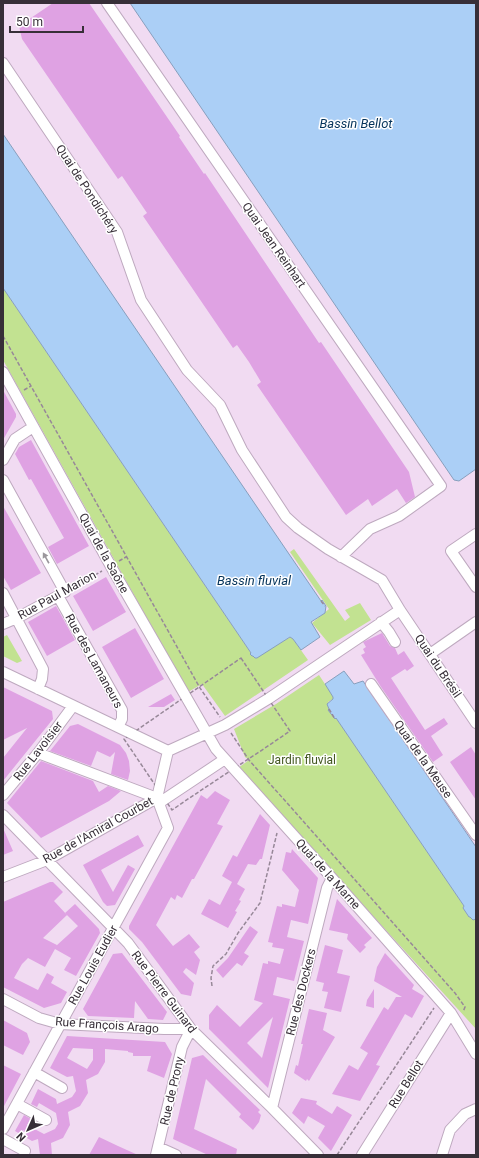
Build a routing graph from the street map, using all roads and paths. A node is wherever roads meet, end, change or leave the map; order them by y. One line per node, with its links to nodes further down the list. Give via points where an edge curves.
1 (107, 3): 10 (street, Quai Jean Reinhart, via 441,486 399,516 370,529)
2 (3, 63): 10 (street, Quai de Pondichéry, via 117,232 141,300 187,370 220,405 242,450 286,516 311,538)
3 (3, 336): 4 (path)
4 (4, 341): 32 (path, via 196,681)
5 (3, 372): 6 (street, Quai de la Saône)
6 (33, 427): 7 (street, via 15,439); 11 (street, Quai de la Saône)
7 (3, 460)
8 (3, 480): 14 (street, Rue des Lamaneurs, one-way to 8)
9 (476, 534): 12 (street, via 451,551)
10 (341, 557): 17 (street, Quai de Pondichéry, via 382,580)
11 (111, 566): 14 (path, Rue Paul Marion); 33 (street, Quai de la Saône)
12 (476, 587)
13 (3, 594): 18 (street)
14 (61, 594): 18 (street, Rue Paul Marion); 30 (street, Rue des Lamaneurs, via 122,710)
15 (321, 601): 16 (path)
16 (325, 606)
17 (400, 610): 19 (street); 23 (street, Quai du Brésil)
18 (17, 618): 21 (street, Rue Paul Marion); 26 (street, via 43,669)
19 (381, 622): 22 (street); 32 (street)
20 (476, 622): 23 (street)
21 (3, 624)
22 (394, 642)
23 (430, 654): 31 (street, Quai du Brésil)
24 (3, 672): 26 (street)
25 (371, 684): 41 (street, Quai de la Meuse)
26 (38, 689): 27 (street)
27 (73, 706): 30 (street); 35 (street, Rue Lavoisier)
28 (329, 710): 29 (path)
29 (335, 719)
30 (120, 723): 34 (street)
31 (476, 723)
32 (225, 725): 33 (street); 49 (path, via 249,760)
33 (207, 734): 34 (street); 36 (street, Quai de la Marne)
34 (168, 751): 38 (street, Rue de l'Amiral Courbet)
35 (38, 753): 37 (street, Rue Lavoisier); 38 (street)
36 (225, 759): 38 (street); 40 (street, Quai de la Marne)
37 (3, 795)
38 (158, 801): 42 (street, Rue de l'Amiral Courbet); 45 (street, Rue Louis Eudier, via 168,828)
39 (3, 815): 42 (street, Rue Pierre Guinard)
40 (284, 824): 44 (street, Quai de la Marne); 46 (path, via 277,833 260,903 226,954 213,966 210,978)
41 (476, 835)
42 (47, 860): 43 (street, Rue de l'Amiral Courbet); 45 (street, Rue Pierre Guinard)
43 (3, 878)
44 (332, 878): 48 (street, Quai de la Marne); 56 (street, Rue des Dockers, via 327,888)
45 (112, 928): 51 (street, Rue Louis Eudier); 52 (street, Rue Pierre Guinard, via 128,943)
46 (212, 986)
47 (3, 999): 51 (street, Rue François Arago, via 39,1018)
48 (439, 1000): 50 (street, Quai de la Marne); 66 (path)
49 (465, 1007)
50 (451, 1013): 53 (street, Quai de la Marne); 67 (street, Rue Bellot)
51 (60, 1024): 52 (street, Rue François Arago); 54 (street, Rue Louis Eudier)
52 (191, 1029): 56 (street, Rue Pierre Guinard); 63 (street, Rue de Prony, via 182,1047)
53 (476, 1054)
54 (34, 1072): 55 (street); 57 (street, Rue Louis Eudier)
55 (62, 1088)
56 (272, 1108): 65 (street, Rue Pierre Guinard)
57 (11, 1109): 59 (street); 60 (street, Rue Louis Eudier)
58 (476, 1109): 68 (street, via 465,1114 450,1130)
59 (46, 1120)
60 (3, 1129)
61 (3, 1139): 62 (street)
62 (26, 1151)
63 (157, 1151): 64 (street)
64 (176, 1155)
65 (318, 1155)
66 (337, 1155)
67 (362, 1155)
68 (442, 1155)

